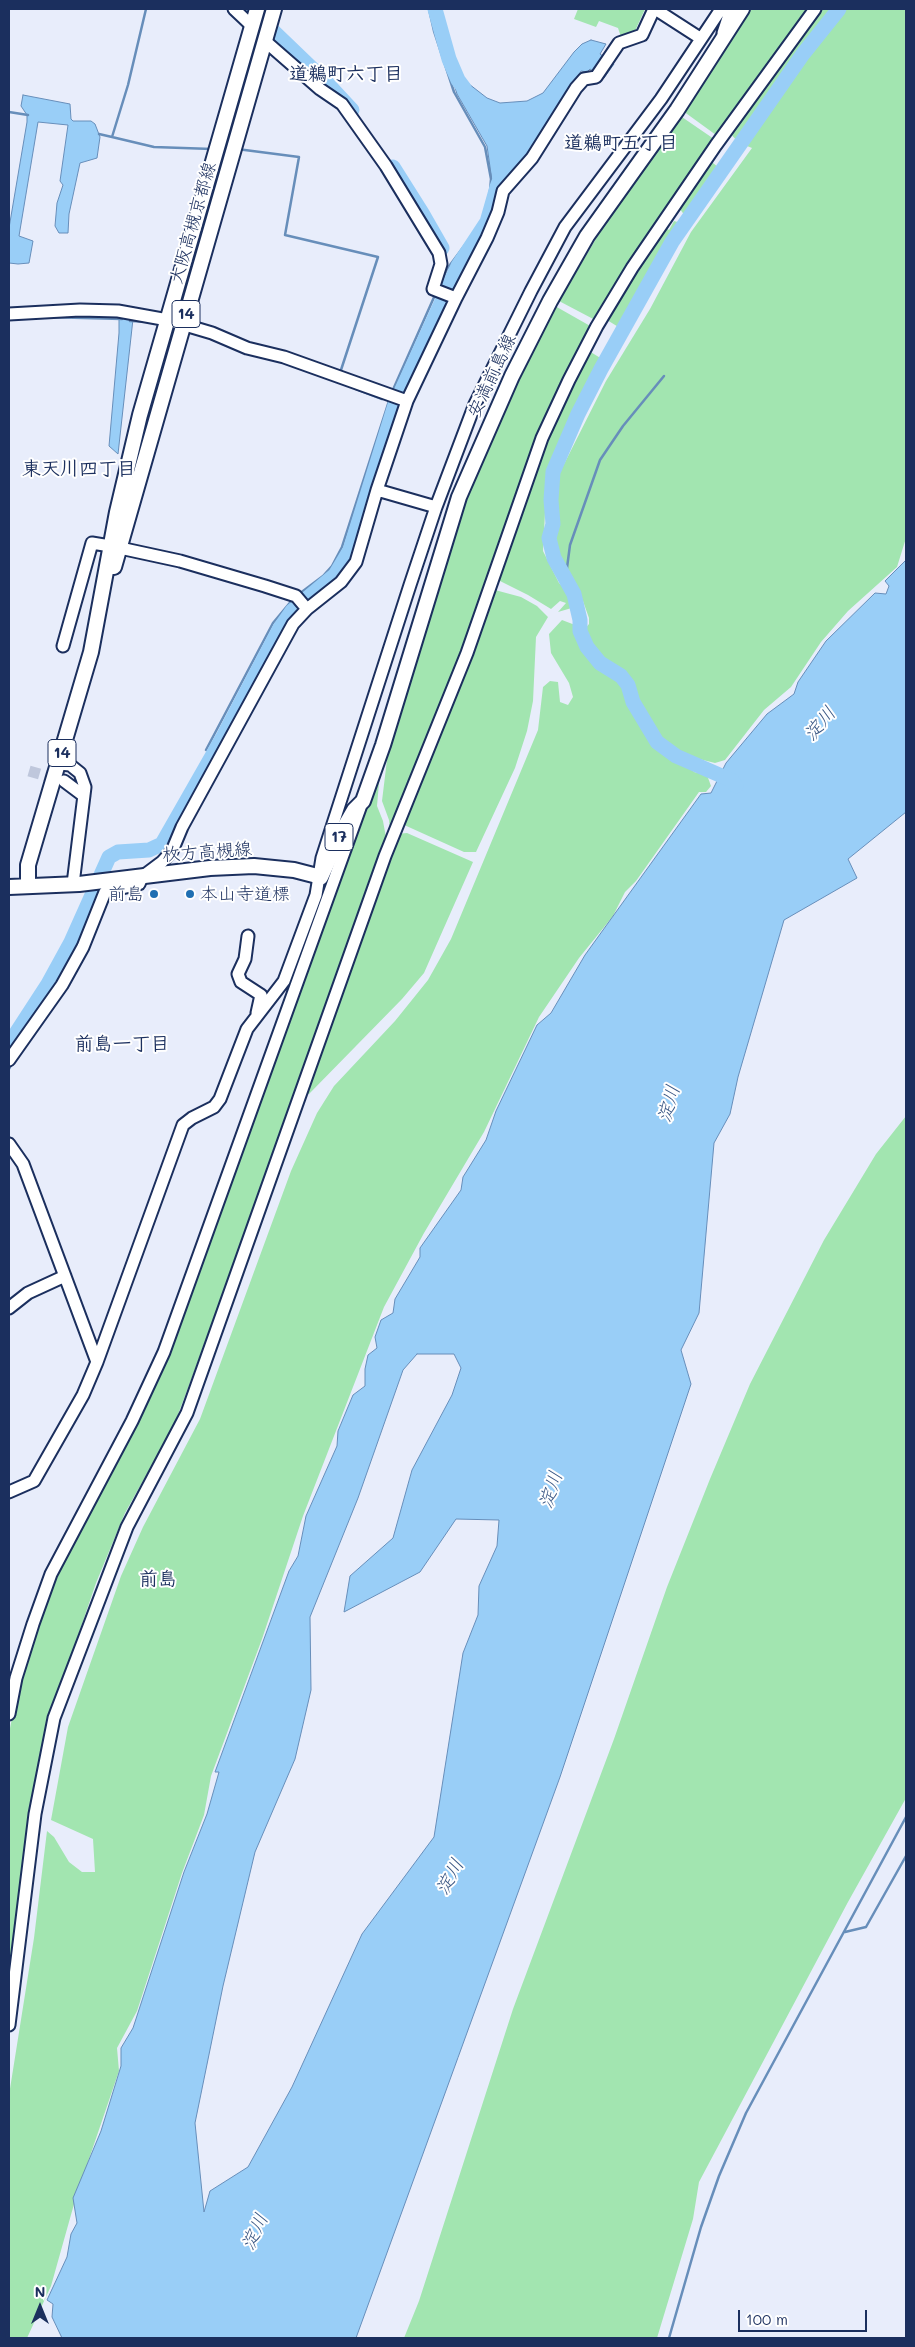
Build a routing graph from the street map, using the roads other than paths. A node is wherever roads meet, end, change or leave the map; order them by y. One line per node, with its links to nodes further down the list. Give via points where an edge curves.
1 (234, 9): 9 (street)
2 (257, 9): 9 (main road, 大阪高槻京都線 / 14)
3 (274, 9): 11 (main road, 大阪高槻京都線 / 14)
4 (655, 9): 10 (street); 13 (street, via 642,36 619,43 596,77 584,79 576,88 532,158 503,191 487,238)
5 (721, 9): 10 (street)
6 (731, 9): 12 (street)
7 (742, 9): 12 (main road, 安満前島線)
8 (815, 9): 44 (street, via 632,268 597,326 542,438 467,653 385,856 187,1413 127,1527 54,1718 35,1814)
9 (252, 26): 15 (main road, 大阪高槻京都線 / 14)
10 (700, 38): 19 (street, via 661,99 565,227 476,404)
11 (265, 41): 13 (street, via 342,104 386,166 439,254 441,264 433,289); 16 (main road, 大阪高槻京都線 / 14)
12 (718, 49): 26 (main road, 安満前島線, via 587,236 494,411 459,497)
13 (453, 297): 17 (street)
14 (9, 314): 15 (street, via 118,311)
15 (168, 320): 16 (street); 20 (main road, 大阪高槻京都線 / 14, via 140,415)
16 (183, 324): 17 (street); 20 (main road, 大阪高槻京都線 / 14)
17 (407, 402): 18 (street)
18 (377, 490): 19 (street); 21 (street, via 356,562 341,582)
19 (436, 507): 28 (street, via 322,858)
20 (115, 547): 21 (street, via 180,561 296,596); 22 (street, via 92,543); 23 (main road, 大阪高槻京都線 / 14, via 91,652)
21 (307, 609): 27 (street, via 281,644 182,827 172,852)
22 (63, 646)
23 (59, 764): 25 (street, via 70,765 80,773 85,787); 30 (main road, 大阪高槻京都線 / 14, via 28,865)
24 (64, 781): 25 (street)
25 (84, 796): 29 (street)
26 (363, 801): 28 (main road, 17, via 343,829); 36 (street)
27 (142, 877): 28 (main road, 枚方高槻線, via 254,866 294,870); 29 (main road, 枚方高槻線); 32 (street, via 136,886 112,889)
28 (321, 877): 34 (street)
29 (76, 884): 30 (main road, 枚方高槻線); 32 (street)
30 (28, 885): 31 (main road, 枚方高槻線)
31 (9, 887)
32 (102, 896): 37 (street, via 83,947 62,985)
33 (248, 936): 35 (street, via 245,959 238,974 241,982 260,995)
34 (284, 981): 35 (street); 36 (street)
35 (256, 1018): 41 (street, via 241,1040 220,1099 214,1107 183,1125)
36 (282, 1022): 43 (street, via 160,1361 51,1574 16,1678)
37 (9, 1060)
38 (9, 1144): 39 (street, via 23,1164)
39 (65, 1276): 40 (street, via 28,1293); 41 (street)
40 (9, 1308)
41 (97, 1362): 42 (street, via 83,1395 34,1481)
42 (9, 1492)
43 (9, 1714)
44 (9, 2025)

